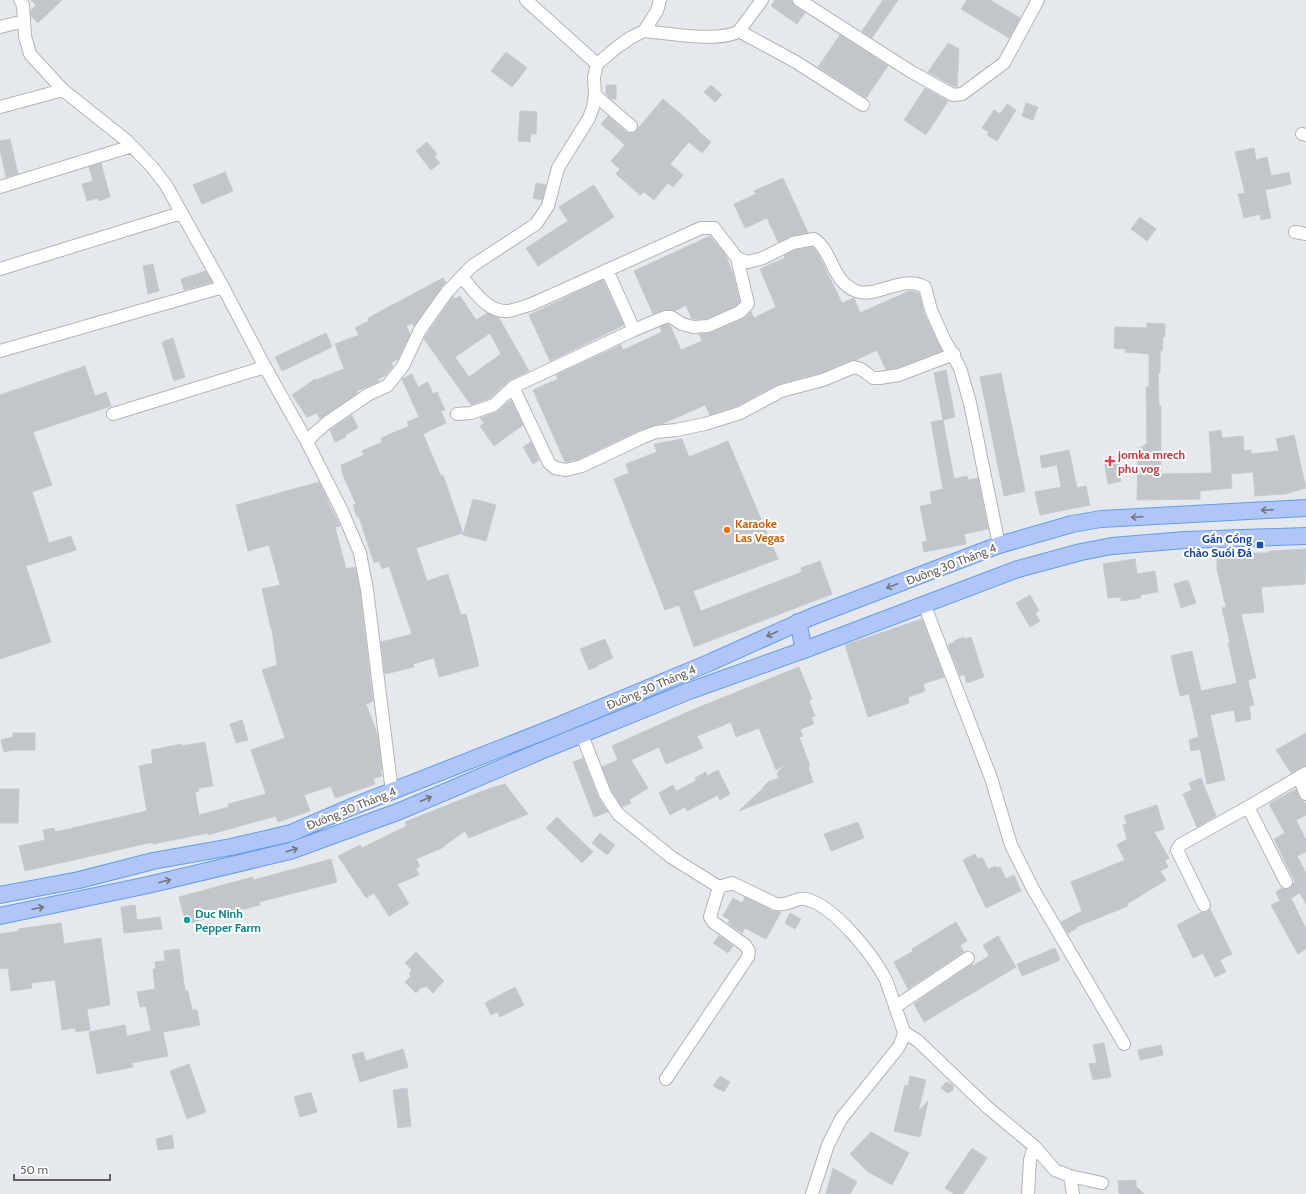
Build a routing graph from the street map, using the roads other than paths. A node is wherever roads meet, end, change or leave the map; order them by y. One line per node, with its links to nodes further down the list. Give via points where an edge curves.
1 (526, 0): 11 (street)
2 (660, 0): 9 (street, via 657,11)
3 (762, 0): 10 (street)
4 (799, 0): 5 (street, via 910,71 953,95 962,94 1004,63)
5 (1038, 0)
6 (23, 2): 7 (street)
7 (24, 21): 8 (street); 12 (street, via 30,54)
8 (0, 27)
9 (644, 31): 10 (street, via 707,37 734,34); 11 (street, via 630,38)
10 (739, 31): 14 (street, via 796,62)
11 (597, 64): 13 (street, via 594,77)
12 (63, 90): 15 (street); 17 (street)
13 (595, 96): 16 (street); 23 (street, via 589,118 558,168 543,216 536,224 472,266)
14 (863, 105)
15 (0, 107)
16 (631, 126)
17 (132, 146): 18 (street); 19 (street, via 166,185)
18 (0, 187)
19 (181, 213): 21 (street); 24 (street)
20 (737, 258): 22 (street, via 714,228 702,228); 25 (street, via 748,304 740,312 708,326 693,327 665,317); 27 (street, via 748,262 763,258 793,243 814,239 822,247 840,279 857,291 865,293 915,282 921,284 925,287 944,339)
21 (0, 269)
22 (607, 270): 23 (street, via 532,304 508,311 497,310 483,301); 25 (street)
23 (462, 277): 32 (street, via 447,292 420,330 403,366 386,386 369,394 328,422)
24 (223, 287): 26 (street); 28 (street)
25 (634, 330): 29 (street)
26 (0, 351)
27 (954, 354): 29 (street, via 899,375 880,378 872,378 862,369 854,367 823,380 781,391 740,413 705,424 656,432 582,466 566,470 555,468 549,463); 37 (street, via 970,403)
28 (265, 367): 30 (street); 32 (street)
29 (513, 387): 31 (street, via 494,405 471,413)
30 (113, 414)
31 (457, 414)
32 (307, 442): 43 (street, via 360,553 367,590)
33 (1306, 508): 34 (main road, Đường 30 Tháng 4, one-way to 34)
34 (1183, 515): 36 (main road); 37 (main road, Đường 30 Tháng 4, one-way to 37, via 1101,519 1072,524)
35 (1306, 536): 36 (main road, Đường 30 Tháng 4)
36 (1184, 540): 38 (main road, Đường 30 Tháng 4, via 1112,546 1080,552 1018,569)
37 (999, 545): 39 (main road, Đường 30 Tháng 4, one-way to 39)
38 (924, 604): 40 (main road, Đường 30 Tháng 4); 55 (street, via 991,778 1011,846 1033,889)
39 (798, 622): 40 (main road); 43 (main road, Đường 30 Tháng 4, one-way to 43, via 696,668)
40 (804, 650): 41 (main road, Đường 30 Tháng 4, via 689,691)
41 (582, 735): 46 (main road, Đường 30 Tháng 4, one-way to 41); 48 (street, via 605,794 618,814 671,857)
42 (1302, 775): 44 (street); 45 (street)
43 (392, 792): 46 (main road); 49 (main road, Đường 30 Tháng 4, via 291,832 231,847 153,861 79,880)
44 (1306, 794)
45 (1248, 807): 47 (street); 50 (street, via 1180,845 1177,850)
46 (400, 811): 51 (main road, Đường 30 Tháng 4, one-way to 46, via 148,885 290,851)
47 (1286, 882)
48 (719, 886): 53 (street, via 732,883 776,904 783,905 803,898 827,909 858,940 879,968 887,982); 56 (street, via 710,917 713,922 745,945 749,951 748,957)
49 (0, 895)
50 (1204, 905)
51 (0, 916)
52 (968, 958): 53 (street)
53 (895, 1008): 54 (street)
54 (904, 1032): 57 (street, via 918,1041 987,1107); 60 (street, via 898,1048 841,1119 828,1145)
55 (1124, 1044)
56 (666, 1079)
57 (1034, 1146): 58 (street, via 1055,1170); 61 (street, via 1030,1160)
58 (1070, 1176): 59 (street); 62 (street)
59 (1102, 1183)
60 (812, 1194)
61 (1028, 1194)
62 (1073, 1194)

